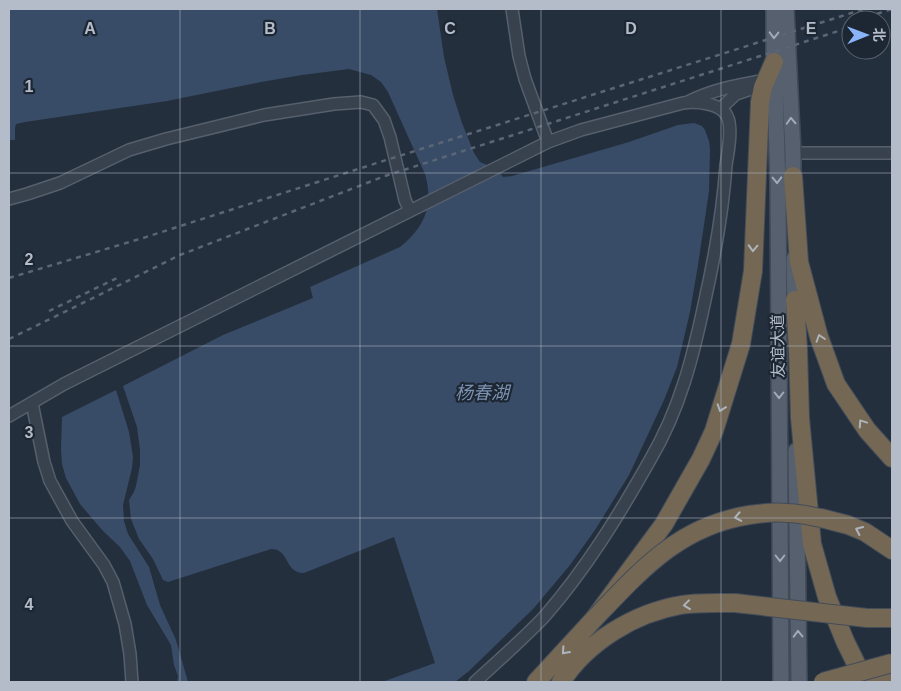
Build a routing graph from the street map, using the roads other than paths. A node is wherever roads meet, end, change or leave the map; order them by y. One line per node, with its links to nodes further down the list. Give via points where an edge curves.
1 (512, 9): 8 (street, via 525,79)
2 (774, 9): 4 (main road, 友谊大道, one-way to 4)
3 (786, 9): 9 (main road, 友谊大道, one-way to 3)
4 (774, 62): 5 (highway); 27 (main road, 友谊大道, one-way to 27, via 778,184)
5 (764, 83): 6 (street, via 718,89); 7 (street, via 736,94); 20 (highway, one-way to 20, bridge, via 760,102 753,271 741,344 721,409 701,459 664,524)
6 (688, 102): 7 (street); 8 (street, via 590,127)
7 (720, 109): 24 (street, via 728,117 729,132 719,228 694,351 668,425 610,527 574,579 544,616)
8 (548, 142): 13 (street)
9 (793, 152): 10 (street); 11 (main road, 友谊大道)
10 (892, 153)
11 (793, 176): 14 (main road, 友谊大道); 17 (highway, one-way to 11, via 836,384 819,337 799,262)
12 (9, 199): 13 (street, via 60,183 129,150 157,142 264,115 361,102 373,105 384,120 405,200)
13 (411, 210): 15 (street)
14 (794, 300): 28 (main road, 友谊大道, one-way to 14); 30 (highway, via 800,418 812,544 827,597)
15 (32, 403): 16 (street); 23 (street, via 50,481 72,521 113,582 126,624)
16 (9, 416)
17 (892, 458)
18 (892, 550): 20 (highway, one-way to 20, bridge, via 848,525 803,514 761,513 722,520 685,537 658,556)
19 (892, 618): 26 (highway, one-way to 26, bridge, via 735,603 680,605 623,626 590,648)
20 (594, 619): 25 (highway, one-way to 25)
21 (892, 663): 29 (highway, bridge)
22 (892, 676): 31 (highway)
23 (132, 682)
24 (475, 682)
25 (536, 682)
26 (561, 682)
27 (781, 682)
28 (799, 682)
29 (823, 682)
30 (865, 682)
31 (872, 682)

